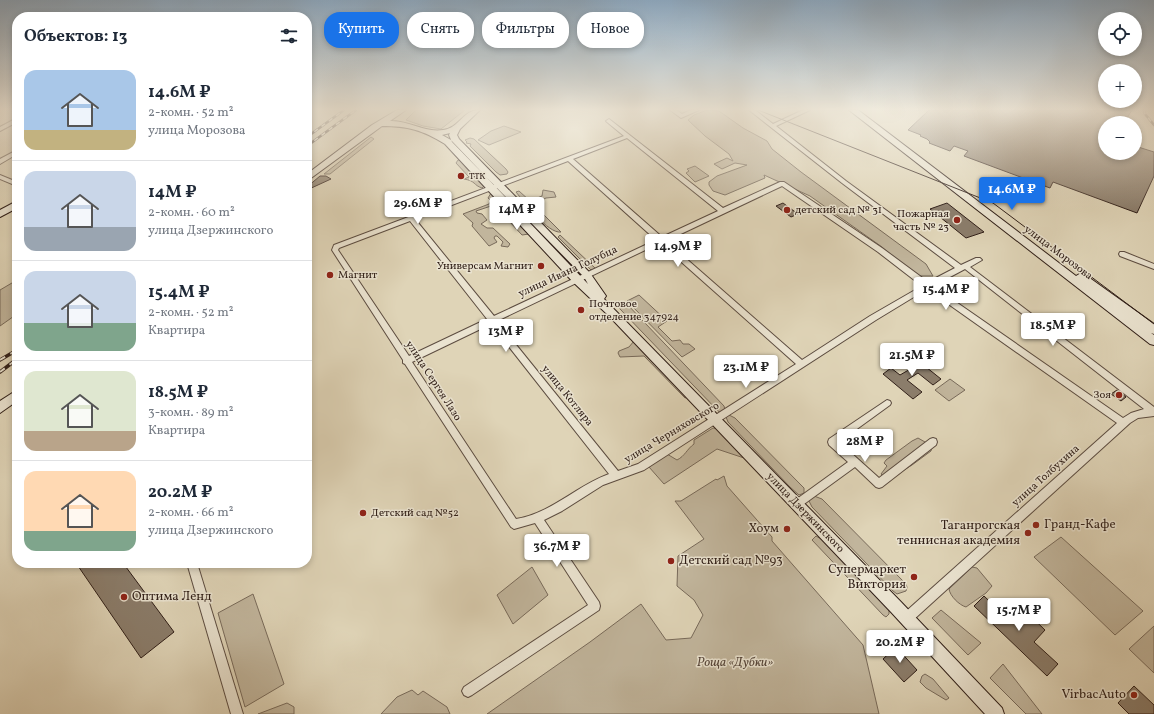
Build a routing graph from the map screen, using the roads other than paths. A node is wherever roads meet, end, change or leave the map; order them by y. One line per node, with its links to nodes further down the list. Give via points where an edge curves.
1 (353, 143): 11 (main road)
2 (449, 143): 15 (main road, улица Дзержинского)
3 (459, 143): 14 (main road, улица Дзержинского)
4 (608, 143): 9 (street)
5 (637, 143): 17 (street)
6 (794, 143): 24 (street)
7 (899, 143): 21 (main road, улица Морозова)
8 (12, 155): 10 (street)
9 (568, 158): 14 (street); 20 (street)
10 (0, 162)
11 (312, 174)
12 (0, 177): 13 (street)
13 (12, 182)
14 (499, 184): 15 (street); 26 (main road, улица Дзержинского)
15 (490, 188): 19 (street); 27 (main road, улица Дзержинского)
16 (12, 207): 18 (main road)
17 (722, 211): 20 (street, улица Ивана Голубца); 28 (street, улица Ивана Голубца, via 782,183)
18 (0, 214)
19 (411, 218): 30 (street, улица Котляра); 33 (street, улица Сергея Лазо, via 336,247 335,250)
20 (661, 240): 26 (street, улица Ивана Голубца); 34 (street)
21 (1042, 251): 31 (main road, улица Морозова); 32 (main road, улица Морозова)
22 (1122, 254): 25 (street)
23 (978, 260): 24 (street, улица Черняховского)
24 (962, 267): 28 (street, улица Черняховского); 38 (street)
25 (1154, 267)
26 (587, 275): 27 (street, улица Ивана Голубца); 29 (main road, улица Дзержинского)
27 (577, 280): 29 (main road, улица Дзержинского); 30 (street, улица Ивана Голубца)
28 (926, 285): 34 (street, улица Черняховского); 40 (street)
29 (613, 313): 39 (main road, улица Дзержинского)
30 (492, 320): 33 (street, улица Ивана Голубца); 43 (street, улица Котляра)
31 (1154, 330)
32 (1154, 341)
33 (406, 360): 46 (street, улица Сергея Лазо)
34 (801, 364): 39 (street, улица Черняховского)
35 (12, 399): 37 (main road)
36 (888, 403): 42 (street, via 832,442)
37 (0, 408)
38 (1154, 412): 40 (street, улица Толбухина, via 1139,413)
39 (716, 421): 43 (street, улица Черняховского, via 641,467); 44 (main road, улица Дзержинского)
40 (1123, 423): 48 (street, улица Толбухина)
41 (933, 442): 42 (street, via 879,484)
42 (855, 462): 44 (street)
43 (616, 475): 45 (street, улица Черняховского)
44 (797, 504): 48 (main road, улица Дзержинского)
45 (538, 519): 46 (street, улица Черняховского); 49 (street, via 594,606)
46 (514, 524)
47 (193, 568): 50 (street)
48 (907, 618): 51 (main road, улица Дзержинского)
49 (468, 691)
50 (237, 714)
51 (996, 714)

